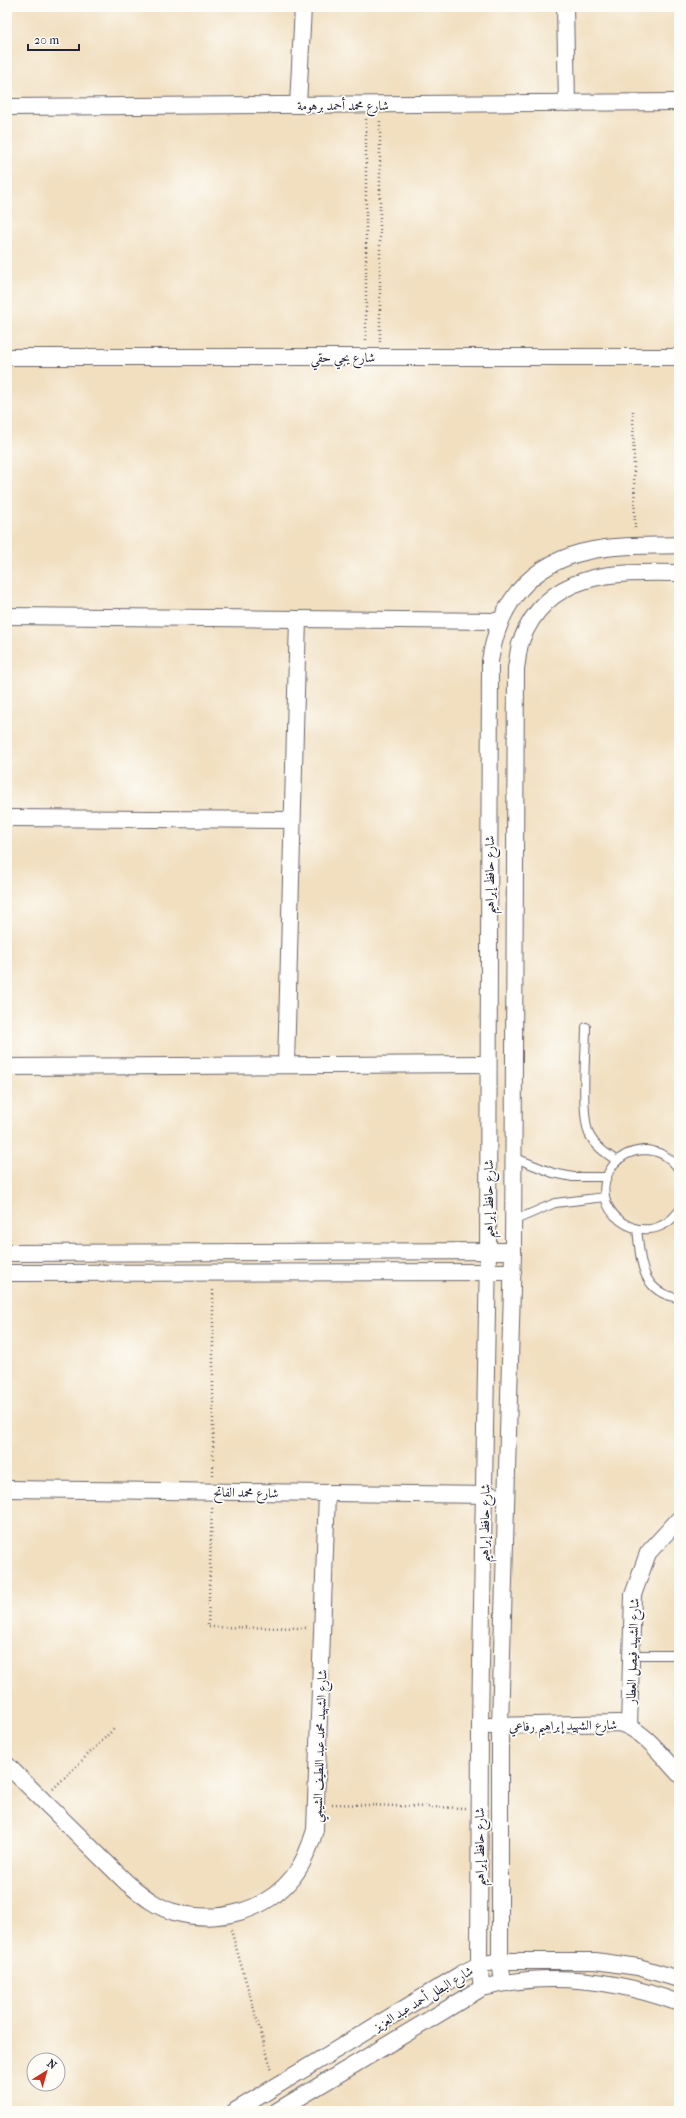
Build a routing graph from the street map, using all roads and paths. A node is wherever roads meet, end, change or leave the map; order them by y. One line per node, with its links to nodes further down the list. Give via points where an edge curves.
1 (303, 7): 5 (street)
2 (564, 7): 4 (street)
3 (679, 102): 4 (street, شارع محمد أحمد برهومة)
4 (567, 103): 6 (street, شارع محمد أحمد برهومة)
5 (298, 105): 6 (street, شارع محمد أحمد برهومة); 7 (street, شارع محمد أحمد برهومة)
6 (373, 105): 9 (path); 9 (path)
7 (7, 107)
8 (7, 357): 9 (street, شارع يحي حقي)
9 (373, 357): 10 (street, شارع يحي حقي)
10 (679, 357)
11 (633, 411): 13 (path)
12 (679, 545): 13 (street, شارع حافظ إبراهيم)
13 (636, 546): 17 (street, شارع حافظ إبراهيم, via 606,548 577,554 549,564 526,582 507,606)
14 (679, 573): 21 (street, شارع حافظ إبراهيم, via 611,574 588,578 566,587 547,601 531,618 520,642 516,668)
15 (7, 616): 16 (street)
16 (298, 619): 17 (street); 19 (street)
17 (500, 621): 20 (street, شارع حافظ إبراهيم, via 493,638 490,661)
18 (7, 818): 19 (street)
19 (292, 820): 24 (street)
20 (489, 842): 21 (street); 23 (street, شارع حافظ إبراهيم)
21 (515, 844): 26 (street, شارع حافظ إبراهيم)
22 (586, 1027): 27 (lane, via 587,1129 597,1145)
23 (488, 1064): 24 (street); 34 (street, شارع حافظ إبراهيم)
24 (286, 1065): 25 (street)
25 (7, 1067)
26 (514, 1157): 29 (lane, via 553,1174); 32 (street, شارع حافظ إبراهيم)
27 (617, 1161): 28 (lane, via 634,1152 653,1151 670,1159); 29 (lane)
28 (679, 1170)
29 (607, 1177): 30 (lane)
30 (605, 1196): 32 (lane, via 555,1203); 33 (lane, via 613,1214 620,1221)
31 (679, 1211): 33 (lane, via 673,1219 656,1229)
32 (513, 1221): 35 (street, شارع حافظ إبراهيم)
33 (637, 1229): 41 (lane, via 643,1272 648,1281 663,1294)
34 (488, 1251): 35 (street); 36 (street); 37 (street, شارع حافظ إبراهيم)
35 (513, 1251): 38 (street, شارع حافظ إبراهيم)
36 (7, 1253)
37 (488, 1271): 38 (street); 40 (street); 45 (street, شارع حافظ إبراهيم)
38 (513, 1272): 46 (street, شارع حافظ إبراهيم)
39 (7, 1273): 40 (street)
40 (213, 1273): 43 (path)
41 (679, 1298)
42 (7, 1489): 43 (street, شارع محمد الفاتح)
43 (212, 1492): 44 (street, شارع محمد الفاتح); 48 (path, via 208,1627)
44 (328, 1493): 45 (street, شارع محمد الفاتح); 48 (street, شارع الشهيد محمد عبد اللطيف الشيمي)
45 (484, 1495): 46 (street, شارع محمد الفاتح); 51 (street, شارع حافظ إبراهيم)
46 (507, 1495): 52 (street, شارع حافظ إبراهيم)
47 (679, 1519): 49 (street, شارع الشهيد فيصل العطار, via 648,1553 633,1595)
48 (323, 1629): 58 (street, شارع الشهيد محمد عبد اللطيف الشيمي)
49 (632, 1655): 50 (lane); 53 (street, شارع الشهيد فيصل العطار)
50 (679, 1655)
51 (480, 1725): 52 (street, شارع الشهيد إبراهيم رفاعي); 59 (street, شارع حافظ إبراهيم)
52 (500, 1726): 53 (street, شارع الشهيد إبراهيم رفاعي, via 619,1723); 61 (street, شارع حافظ إبراهيم)
53 (629, 1726): 56 (street, شارع الشهيد إبراهيم رفاعي)
54 (115, 1728): 57 (path)
55 (7, 1765): 57 (street, شارع الشهيد محمد عبد اللطيف الشيمي)
56 (679, 1774)
57 (43, 1799): 60 (street, شارع الشهيد محمد عبد اللطيف الشيمي, via 128,1884 148,1900 173,1912 200,1917)
58 (317, 1804): 59 (path); 60 (street, شارع الشهيد محمد عبد اللطيف الشيمي, via 315,1830 309,1849 293,1877 274,1895 252,1908)
59 (479, 1808): 62 (street, شارع حافظ إبراهيم)
60 (227, 1916): 67 (path)
61 (500, 1961): 62 (street, شارع البطل أحمد عبد العزيز); 63 (street, شارع البطل أحمد عبد العزيز, via 595,1961 638,1967); 64 (street, شارع حافظ إبراهيم)
62 (479, 1965): 65 (street, شارع حافظ إبراهيم); 67 (street, شارع البطل أحمد عبد العزيز)
63 (679, 1979)
64 (503, 1982): 65 (street, شارع البطل أحمد عبد العزيز); 66 (street, شارع البطل أحمد عبد العزيز, via 540,1979 615,1984)
65 (482, 1988): 69 (street, شارع البطل أحمد عبد العزيز)
66 (679, 2003)
67 (276, 2086): 68 (street, شارع البطل أحمد عبد العزيز)
68 (235, 2111)
69 (277, 2111)

